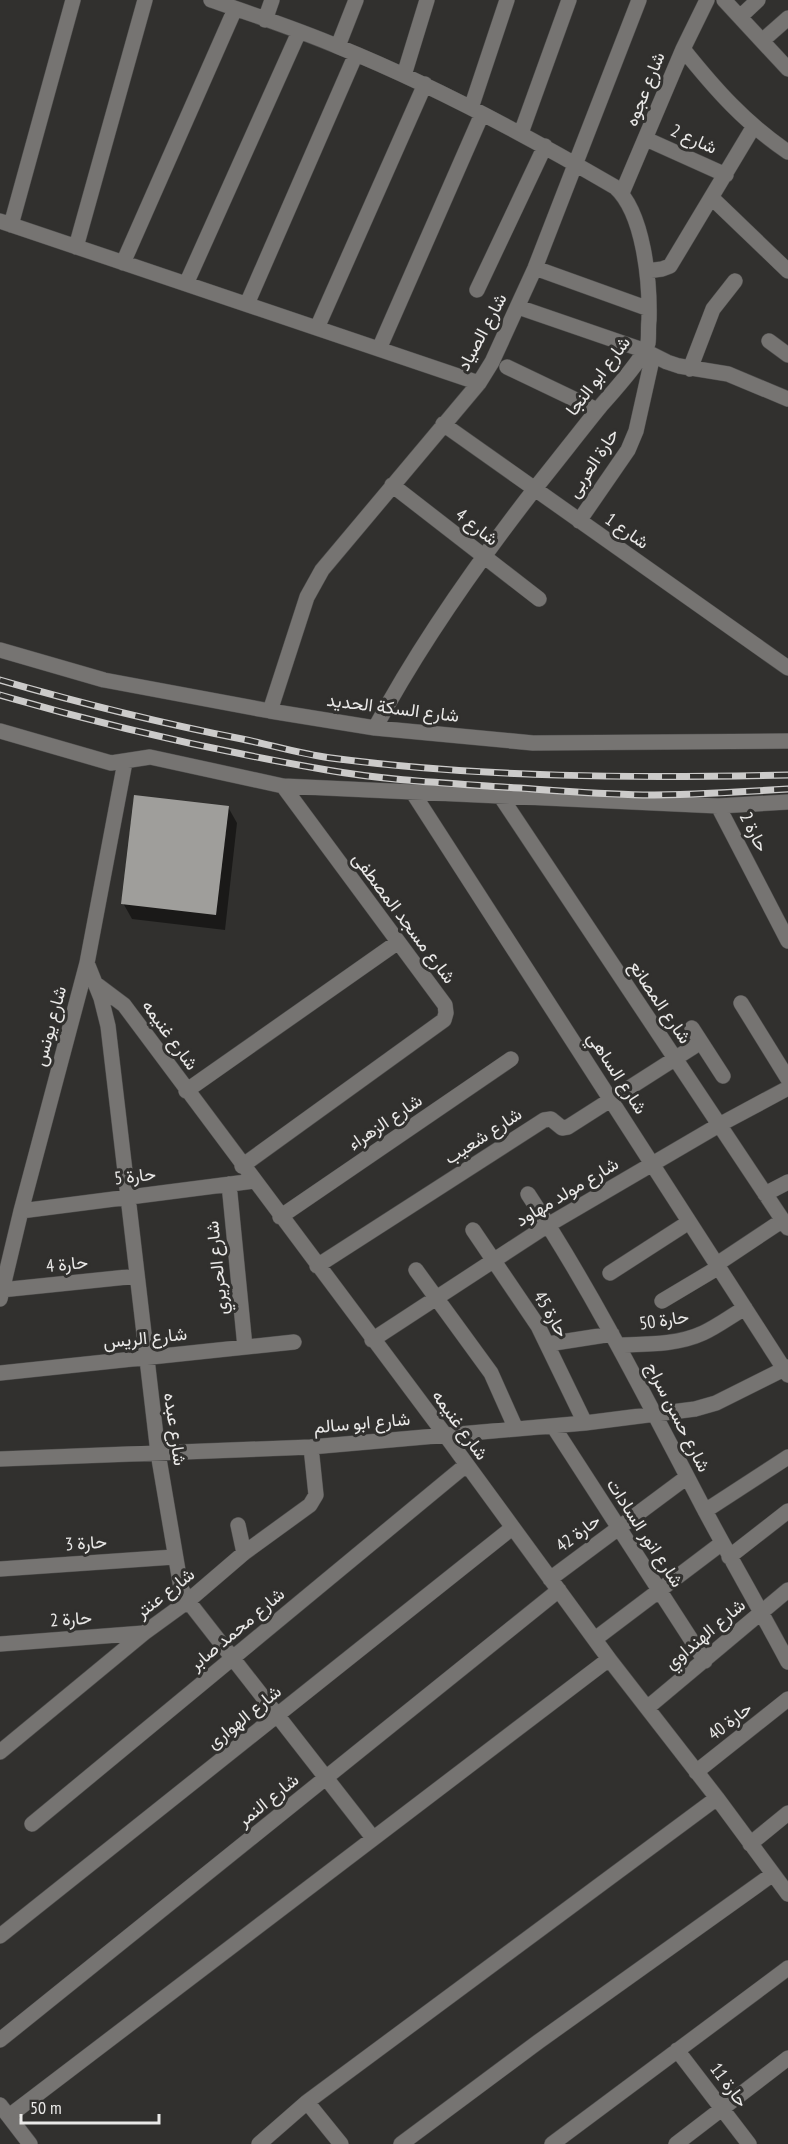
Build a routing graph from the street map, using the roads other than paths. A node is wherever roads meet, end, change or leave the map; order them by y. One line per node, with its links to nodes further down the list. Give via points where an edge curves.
1 (73, 0): 35 (street)
2 (146, 0): 36 (street)
3 (211, 0): 13 (street)
4 (272, 0): 16 (street)
5 (356, 0): 19 (street)
6 (427, 0): 23 (street)
7 (507, 0): 25 (street)
8 (569, 0): 27 (street)
9 (639, 0): 31 (street, شارع الصياد)
10 (706, 0): 20 (street, شارع عجوه)
11 (724, 0): 14 (street)
12 (758, 0): 14 (street)
13 (235, 9): 16 (street); 37 (street)
14 (740, 17): 18 (street)
15 (788, 18): 18 (street)
16 (265, 20): 17 (street)
17 (299, 32): 19 (street); 42 (street)
18 (762, 41): 22 (street)
19 (338, 46): 21 (street)
20 (683, 49): 26 (street, via 719,93); 28 (street, شارع عجوه)
21 (356, 54): 23 (street); 44 (street)
22 (788, 69)
23 (404, 75): 24 (street)
24 (424, 84): 25 (street); 47 (street)
25 (477, 111): 27 (street); 49 (street)
26 (754, 126): 30 (street); 32 (street)
27 (521, 134): 29 (street)
28 (646, 139): 32 (street, شارع 2); 33 (street, شارع عجوه)
29 (545, 146): 31 (street); 43 (street)
30 (788, 152)
31 (576, 164): 33 (street); 38 (street, شارع الصياد)
32 (726, 175): 34 (street)
33 (622, 193): 39 (street, شارع ابو النجا, via 632,210)
34 (712, 198): 39 (street, via 670,266); 40 (street)
35 (6, 223): 36 (street)
36 (76, 247): 37 (street)
37 (123, 263): 42 (street)
38 (535, 268): 45 (street, شارع الصياد); 46 (street)
39 (647, 271): 46 (street, شارع ابو النجا)
40 (788, 272)
41 (735, 281): 53 (street, via 713,309)
42 (186, 284): 44 (street)
43 (477, 290)
44 (247, 304): 47 (street)
45 (518, 307): 50 (street); 54 (street, شارع الصياد)
46 (649, 309): 50 (street, شارع ابو النجا)
47 (318, 328): 49 (street)
48 (769, 341): 51 (street)
49 (379, 349): 54 (street)
50 (648, 353): 53 (street); 56 (street, شارع ابو النجا); 60 (street, حارة العربى, via 636,431 628,450)
51 (788, 355)
52 (507, 367): 56 (street)
53 (690, 369): 55 (street, via 728,374)
54 (479, 382): 57 (street, شارع الصياد)
55 (788, 399)
56 (597, 410): 59 (street, شارع ابو النجا)
57 (444, 424): 58 (street, شارع الصياد); 59 (street, شارع 1)
58 (392, 484): 61 (street, شارع 4); 65 (street, شارع الصياد, via 322,570 307,597)
59 (535, 489): 60 (street, شارع 1); 61 (street, شارع ابو النجا)
60 (579, 521): 64 (street, شارع 1)
61 (484, 556): 62 (street, شارع 4); 66 (street, شارع ابو النجا, via 420,649)
62 (539, 599)
63 (0, 650): 65 (street, شارع السكة الحديد, via 104,680)
64 (788, 668)
65 (270, 711): 66 (street, شارع السكة الحديد)
66 (375, 728): 68 (street, شارع السكة الحديد, via 533,743)
67 (0, 731): 69 (street, via 111,763)
68 (788, 741)
69 (125, 762): 70 (street, via 150,757); 77 (street, شارع يونس)
70 (282, 786): 71 (street); 76 (street, شارع مسجد المصطفى)
71 (413, 793): 72 (street); 88 (street, شارع الساهي)
72 (501, 797): 74 (street); 83 (street, شارع المصانع)
73 (788, 802): 74 (street)
74 (718, 806): 75 (street, حارة 2)
75 (788, 941)
76 (398, 942): 87 (street); 91 (street, شارع مسجد المصطفى, via 445,1005 444,1020)
77 (87, 963): 78 (street, شارع عبده); 98 (street, شارع يونس)
78 (96, 984): 87 (street, شارع غنيمه, via 124,1005); 97 (street, شارع عبده, via 108,1026)
79 (741, 1003): 85 (street)
80 (692, 1028): 81 (street)
81 (701, 1042): 83 (street, شارع شعيب); 84 (street)
82 (511, 1059): 99 (street, شارع الزهراء)
83 (675, 1059): 88 (street, شارع شعيب); 89 (street, شارع المصانع)
84 (723, 1076)
85 (788, 1079)
86 (788, 1088): 89 (street, شارع مولد مهاود)
87 (186, 1091): 91 (street, شارع غنيمه)
88 (611, 1100): 90 (street, شارع الساهي); 105 (street, شارع شعيب, via 568,1127 544,1120)
89 (719, 1125): 90 (street, شارع مولد مهاود); 96 (street, شارع المصانع)
90 (652, 1164): 100 (street, شارع الساهي); 102 (street, شارع مولد مهاود)
91 (242, 1166): 92 (street, شارع غنيمه)
92 (254, 1181): 94 (street, حارة 5); 99 (street, شارع غنيمه)
93 (788, 1182): 96 (street)
94 (229, 1184): 97 (street, حارة 5); 118 (street, شارع الحريري)
95 (528, 1194): 102 (street, شارع حسن سراج)
96 (765, 1194): 101 (street, شارع المصانع)
97 (127, 1197): 98 (street, حارة 5); 109 (street, شارع عبده)
98 (21, 1211): 110 (street, شارع يونس)
99 (280, 1217): 105 (street, شارع غنيمه)
100 (689, 1222): 106 (street, شارع الساهي); 108 (street)
101 (785, 1224): 106 (street)
102 (548, 1225): 104 (street, شارع مولد مهاود); 115 (street, شارع حسن سراج)
103 (473, 1230): 104 (street, حارة 45)
104 (494, 1260): 111 (street, شارع مولد مهاود); 117 (street, حارة 45)
105 (317, 1266): 114 (street, شارع غنيمه)
106 (718, 1266): 112 (street); 113 (street, شارع الساهي)
107 (416, 1270): 111 (street)
108 (610, 1273)
109 (136, 1276): 110 (street, حارة 4); 119 (street, شارع عبده)
110 (1, 1294)
111 (437, 1297): 114 (street, شارع مولد مهاود); 125 (street, via 491,1373)
112 (662, 1301)
113 (745, 1308): 115 (street, حارة 50, via 692,1337 661,1343); 120 (street, شارع الساهي)
114 (372, 1340): 126 (street, شارع غنيمه)
115 (615, 1340): 117 (street, حارة 50); 122 (street, شارع حسن سراج)
116 (294, 1342): 118 (street, شارع الريس)
117 (548, 1344): 123 (street, حارة 45)
118 (245, 1347): 119 (street, شارع الريس)
119 (146, 1358): 121 (street, شارع الريس); 128 (street, شارع عبده)
120 (787, 1370): 122 (street, شارع ابو سالم, via 716,1403)
121 (0, 1373)
122 (654, 1414): 123 (street, شارع ابو سالم); 132 (street, شارع حسن سراج)
123 (585, 1423): 124 (street, شارع ابو سالم)
124 (553, 1426): 125 (street, شارع ابو سالم); 136 (street, شارع انور السادات)
125 (516, 1429): 126 (street, شارع ابو سالم)
126 (446, 1436): 127 (street, شارع ابو سالم); 131 (street, شارع غنيمه)
127 (311, 1447): 128 (street, شارع ابو سالم); 139 (street, شارع عنتر, via 314,1500)
128 (158, 1453): 130 (street, شارع ابو سالم); 140 (street, شارع عبده)
129 (788, 1457): 133 (street)
130 (0, 1460)
131 (466, 1465): 137 (street, شارع غنيمه); 150 (street, شارع محمد صابر)
132 (687, 1478): 133 (street, شارع حسن سراج); 136 (street, حارة 42)
133 (705, 1511): 138 (street, شارع حسن سراج)
134 (788, 1511): 138 (street)
135 (238, 1525): 139 (street)
136 (618, 1527): 142 (street, حارة 42); 143 (street, شارع انور السادات)
137 (512, 1528): 142 (street, شارع غنيمه); 156 (street, شارع الهوارى)
138 (726, 1550): 143 (street); 146 (street, شارع حسن سراج)
139 (244, 1553): 145 (street, شارع عنتر)
140 (174, 1557): 141 (street, حارة 3); 145 (street, شارع عبده)
141 (0, 1569)
142 (555, 1584): 148 (street, شارع غنيمه); 159 (street, شارع النمر)
143 (659, 1590): 148 (street); 152 (street, شارع انور السادات)
144 (788, 1590): 146 (street, شارع الهنداوي)
145 (188, 1601): 147 (street, شارع عنتر); 150 (street, شارع عبده)
146 (762, 1612): 152 (street, شارع الهنداوي); 153 (street, شارع حسن سراج)
147 (144, 1634): 149 (street, حارة 2); 157 (street, شارع عنتر)
148 (595, 1639): 151 (street, شارع غنيمه)
149 (0, 1644)
150 (233, 1658): 156 (street, شارع عبده); 162 (street, شارع محمد صابر)
151 (609, 1659): 155 (street, شارع غنيمه); 163 (street)
152 (705, 1661): 155 (street, شارع الهنداوي)
153 (788, 1662)
154 (788, 1699): 158 (street, حارة 40)
155 (647, 1708): 158 (street, شارع غنيمه)
156 (279, 1715): 159 (street, شارع عبده); 167 (street, شارع الهوارى)
157 (0, 1752)
158 (696, 1772): 160 (street, شارع غنيمه)
159 (327, 1778): 163 (street, شارع عبده); 169 (street, شارع النمر)
160 (717, 1798): 164 (street, شارع غنيمه); 172 (street)
161 (788, 1813): 164 (street)
162 (32, 1824)
163 (373, 1838): 174 (street)
164 (750, 1844): 165 (street, شارع غنيمه)
165 (773, 1874): 166 (street, شارع غنيمه); 178 (street)
166 (788, 1894)
167 (0, 1936)
168 (788, 1968): 170 (street)
169 (0, 2040)
170 (677, 2050): 173 (street, حارة 11); 179 (street)
171 (788, 2058): 173 (street)
172 (308, 2102): 176 (street); 177 (street)
173 (722, 2108): 180 (street); 181 (street, حارة 11)
174 (4, 2110): 175 (street)
175 (30, 2144)
176 (259, 2144)
177 (342, 2144)
178 (401, 2144)
179 (552, 2144)
180 (676, 2144)
181 (749, 2144)

